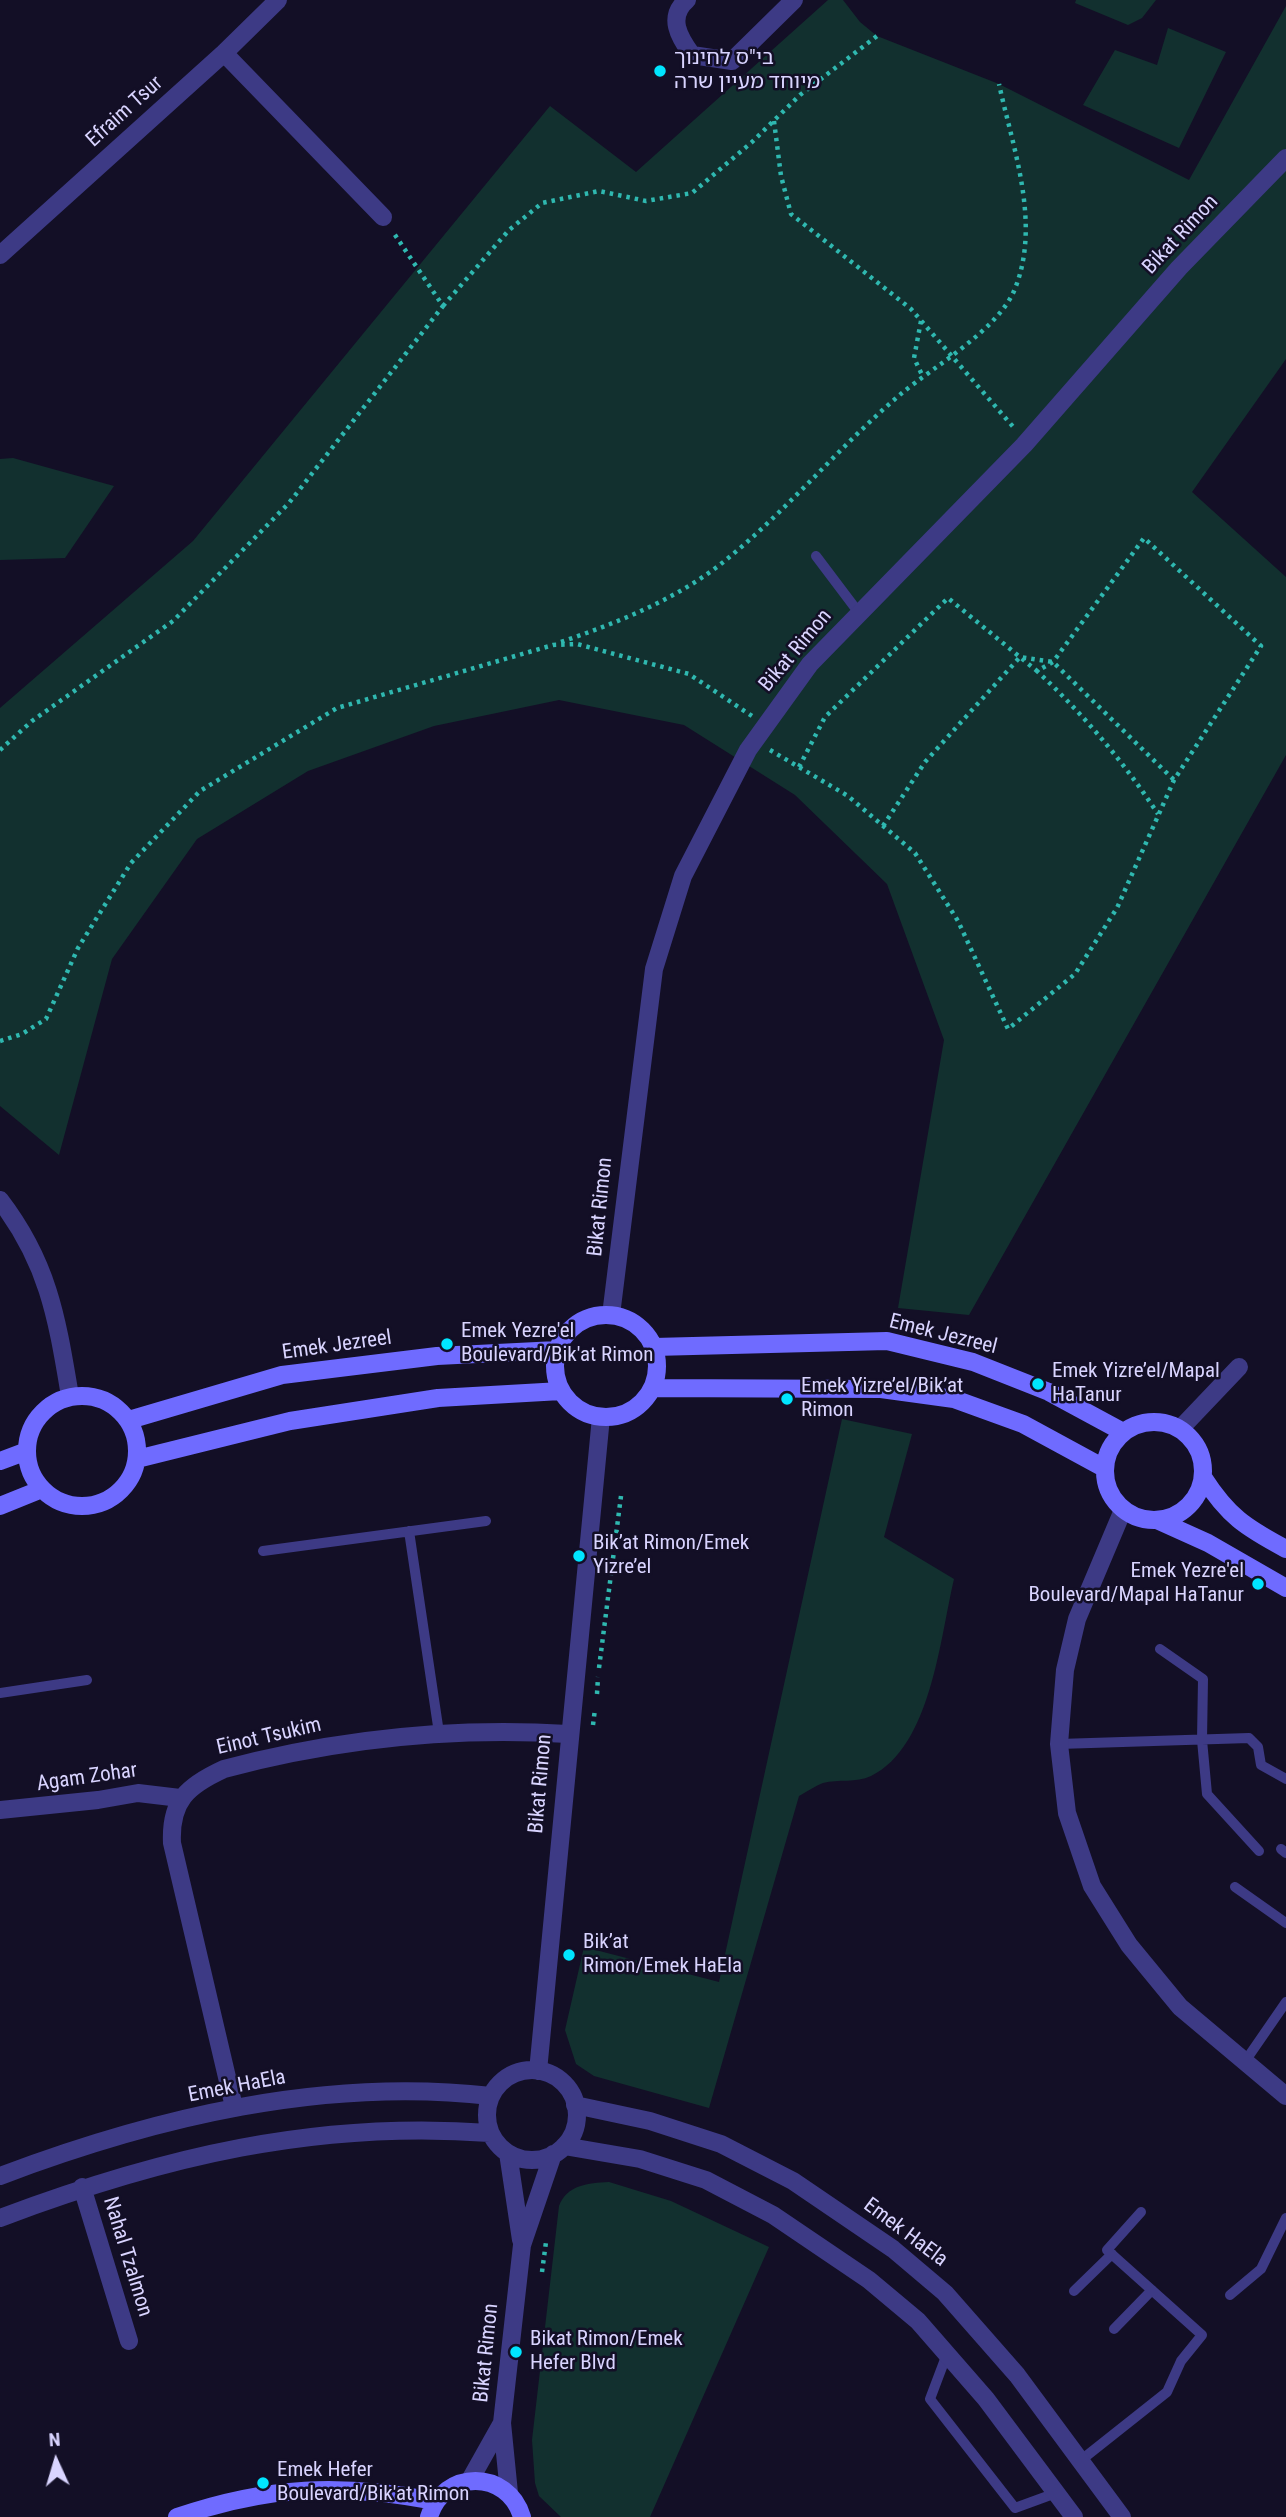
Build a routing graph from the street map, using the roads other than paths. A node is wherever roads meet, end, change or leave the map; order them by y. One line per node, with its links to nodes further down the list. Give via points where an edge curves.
1 (278, 0): 4 (street, Efraim Tsur)
2 (687, 0): 3 (street, via 679,7 675,23 692,55 732,61)
3 (794, 0)
4 (224, 53): 6 (street); 7 (street, Efraim Tsur)
5 (1286, 158): 9 (street, Bikat Rimon, via 1179,268 1024,445)
6 (383, 217)
7 (0, 255)
8 (816, 556): 9 (lane)
9 (859, 613): 11 (street, Bikat Rimon, via 810,664 760,732 683,876 654,969)
10 (0, 1200): 17 (street, via 24,1232 55,1306)
11 (611, 1315): 12 (main road, via 637,1325); 13 (main road, via 578,1323)
12 (654, 1347): 15 (main road, via 657,1368); 21 (main road, Emek Jezreel, via 887,1341 973,1362 1049,1392)
13 (557, 1350): 16 (main road, via 555,1371); 19 (main road, Emek Jezreel, via 437,1356 282,1375)
14 (1239, 1367): 20 (street)
15 (653, 1388): 18 (main road, via 626,1413); 25 (main road, via 881,1389 954,1399 1023,1424)
16 (561, 1391): 18 (main road, via 578,1409); 23 (main road, via 438,1398 290,1421)
17 (70, 1396): 19 (main road, via 103,1399); 22 (main road, via 44,1410 35,1422)
18 (601, 1417): 40 (street, Bikat Rimon)
19 (129, 1420): 23 (main road, via 137,1438)
20 (1180, 1429): 21 (main road, via 1145,1423); 26 (main road, via 1198,1450)
21 (1124, 1432): 25 (main road, via 1110,1448)
22 (27, 1451): 24 (main road); 27 (main road, via 31,1471)
23 (137, 1459): 27 (main road, via 125,1486 99,1504 68,1504)
24 (0, 1461)
25 (1104, 1468): 29 (main road, via 1109,1491)
26 (1203, 1477): 30 (main road, via 1198,1494 1187,1507); 33 (main road, via 1223,1507)
27 (42, 1489): 28 (main road)
28 (0, 1506)
29 (1123, 1510): 30 (main road); 42 (street, via 1077,1619 1065,1670)
30 (1157, 1520): 35 (main road)
31 (486, 1521): 32 (lane)
32 (409, 1531): 34 (lane); 39 (lane)
33 (1286, 1549)
34 (263, 1551)
35 (1286, 1588)
36 (1160, 1650): 41 (lane, via 1203,1679)
37 (87, 1680): 38 (lane)
38 (0, 1692)
39 (439, 1733): 40 (street, Einot Tsukim); 44 (street, Einot Tsukim, via 268,1757 208,1776)
40 (568, 1734): 51 (street, Bikat Rimon)
41 (1202, 1740): 42 (lane); 43 (lane, via 1249,1738 1258,1747 1261,1765); 46 (lane, via 1207,1794)
42 (1059, 1744): 50 (street, via 1067,1813 1092,1886 1129,1945 1180,2007)
43 (1286, 1779)
44 (180, 1798): 45 (street, Agam Zohar, via 138,1793); 55 (street, via 171,1818 172,1843)
45 (0, 1810)
46 (1259, 1851)
47 (1235, 1887): 48 (lane)
48 (1286, 1923)
49 (1286, 2002): 50 (lane)
50 (1246, 2060): 53 (street)
51 (538, 2071): 52 (street, via 516,2073); 54 (street, via 562,2082)
52 (491, 2096): 55 (street, Emek HaEla, via 436,2090 332,2094); 56 (street, via 487,2108)
53 (1286, 2096)
54 (575, 2105): 57 (street, via 575,2127); 73 (street, Emek HaEla, via 650,2121 721,2144 793,2181 893,2249 945,2293 1017,2375)
55 (234, 2107): 59 (street, Emek HaEla, via 70,2150)
56 (490, 2133): 58 (street); 60 (street, via 435,2129 335,2132 242,2145)
57 (558, 2150): 58 (street, via 526,2160); 64 (street, Bikat Rimon); 71 (street, via 640,2159 706,2180 773,2215 869,2280 918,2320)
58 (508, 2153): 64 (street, Bikat Rimon)
59 (0, 2176)
60 (82, 2187): 62 (street); 70 (street, Nahal Tzalmon)
61 (1141, 2212): 65 (lane, via 1107,2250)
62 (0, 2218)
63 (1286, 2218): 68 (lane, via 1261,2270)
64 (522, 2245): 72 (street, Bikat Rimon)
65 (1112, 2254): 66 (lane); 67 (lane)
66 (1152, 2290): 69 (lane); 73 (lane, via 1202,2334 1181,2361 1167,2392)
67 (1074, 2291)
68 (1230, 2295)
69 (1114, 2329)
70 (129, 2341)
71 (947, 2354): 76 (street); 76 (lane, via 930,2399 1015,2508)
72 (502, 2423): 74 (street, Bikat Rimon); 75 (street, Bikat Rimon)
73 (1080, 2461): 81 (street, Emek HaEla)
74 (470, 2480): 75 (main road, via 496,2484); 77 (main road, via 445,2490)
75 (509, 2493): 79 (main road)
76 (1056, 2493): 80 (street)
77 (432, 2509): 78 (main road, via 389,2492 297,2489 215,2504)
78 (177, 2517)
79 (522, 2517)
80 (1074, 2517)
81 (1122, 2517)

